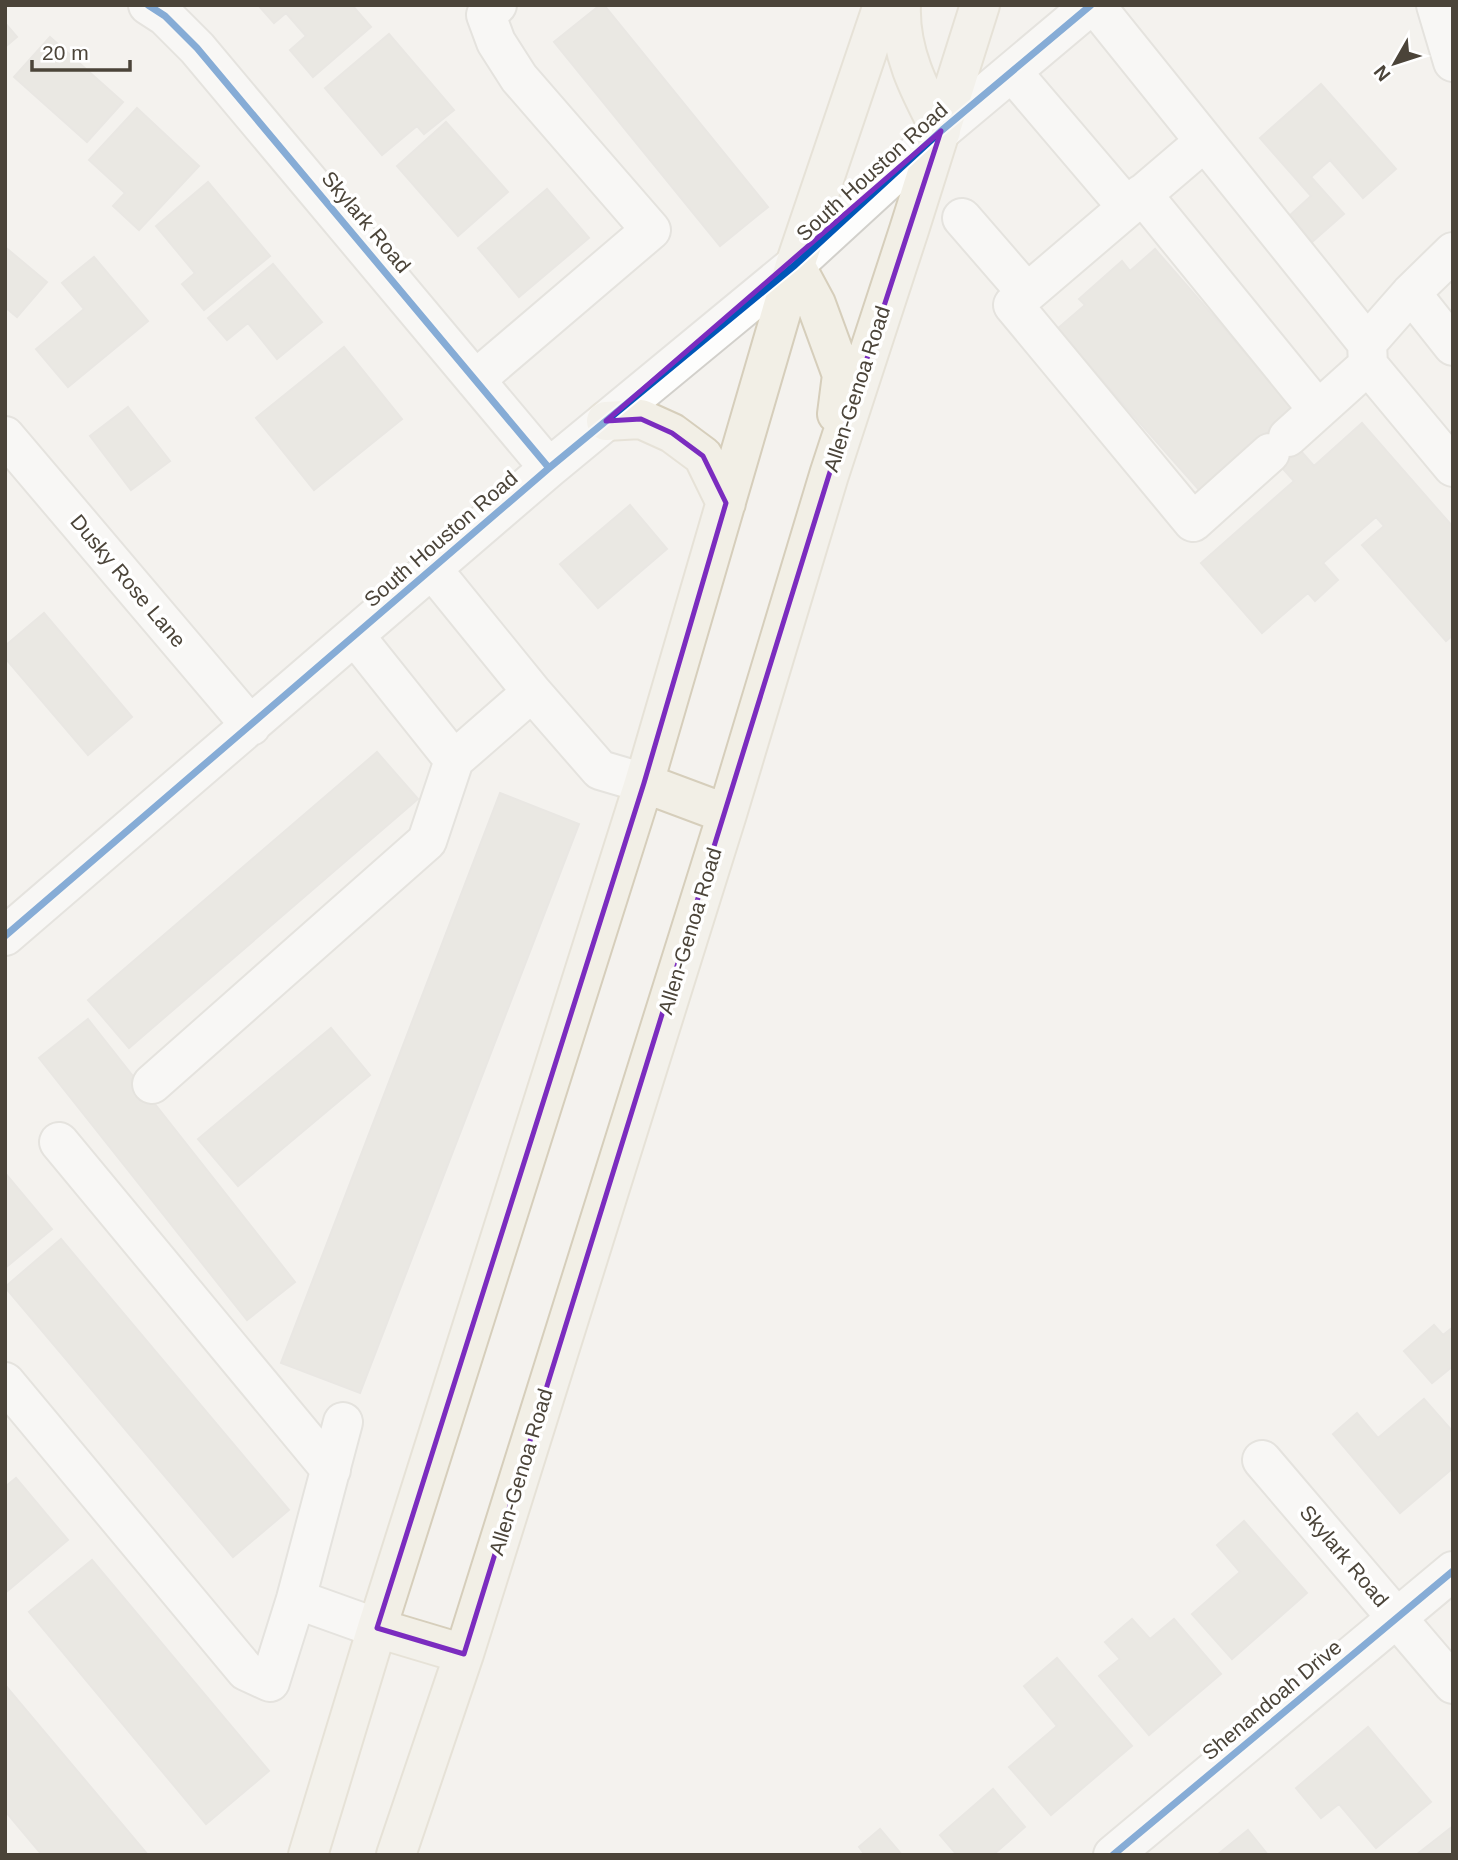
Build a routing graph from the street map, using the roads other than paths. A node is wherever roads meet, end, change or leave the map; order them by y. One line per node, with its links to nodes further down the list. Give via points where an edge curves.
1 (148, 5): 20 (street, Skylark Road, via 197,48)
2 (498, 5): 20 (street, via 486,15 496,42 519,78 650,230)
3 (883, 5): 15 (main road)
4 (901, 5): 10 (main road, via 905,53)
5 (980, 5): 10 (main road, Allen-Genoa Road)
6 (1093, 5): 9 (street, South Houston Road); 11 (street)
7 (1436, 5): 8 (street)
8 (1453, 62)
9 (1012, 72): 10 (street, South Houston Road); 12 (street)
10 (941, 131): 15 (street, South Houston Road); 26 (main road, Allen-Genoa Road)
11 (1204, 142): 12 (street); 19 (street)
12 (1135, 200): 16 (street); 21 (street)
13 (962, 218): 16 (street)
14 (1453, 252): 17 (street)
15 (795, 265): 22 (street, South Houston Road); 26 (main road, via 818,307 842,375); 27 (main road)
16 (1027, 293): 21 (street, via 1013,305 1193,522)
17 (1411, 293): 18 (street); 19 (street)
18 (1453, 346)
19 (1368, 354): 21 (street); 24 (street)
20 (475, 380): 25 (street, Skylark Road)
21 (1318, 410)
22 (606, 421): 25 (street, South Houston Road); 27 (main road, via 641,419 672,433 703,456)
23 (5, 436): 31 (street, Dusky Rose Lane)
24 (1453, 467)
25 (549, 468): 28 (street, South Houston Road)
26 (829, 475): 34 (main road, Allen-Genoa Road)
27 (726, 503): 33 (main road)
28 (432, 569): 29 (street, South Houston Road); 30 (street)
29 (355, 636): 31 (street, South Houston Road); 32 (street)
30 (532, 692): 32 (street); 33 (street, via 600,770)
31 (251, 726): 35 (street, South Houston Road)
32 (454, 760): 36 (street, via 427,841)
33 (644, 783): 34 (main road); 45 (main road)
34 (727, 814): 46 (main road, Allen-Genoa Road)
35 (5, 936)
36 (152, 1084)
37 (59, 1142): 41 (street)
38 (5, 1382): 43 (street, via 246,1671 270,1682)
39 (343, 1422): 41 (street)
40 (1262, 1460): 44 (street, Skylark Road)
41 (331, 1470): 43 (street)
42 (1453, 1571): 44 (street, Shenandoah Drive)
43 (296, 1599): 45 (street)
44 (1397, 1619): 47 (street, Skylark Road); 50 (street, Shenandoah Drive)
45 (377, 1628): 46 (main road); 48 (main road)
46 (464, 1654): 49 (main road, Allen-Genoa Road)
47 (1453, 1684)
48 (308, 1855)
49 (396, 1855)
50 (1113, 1855)

